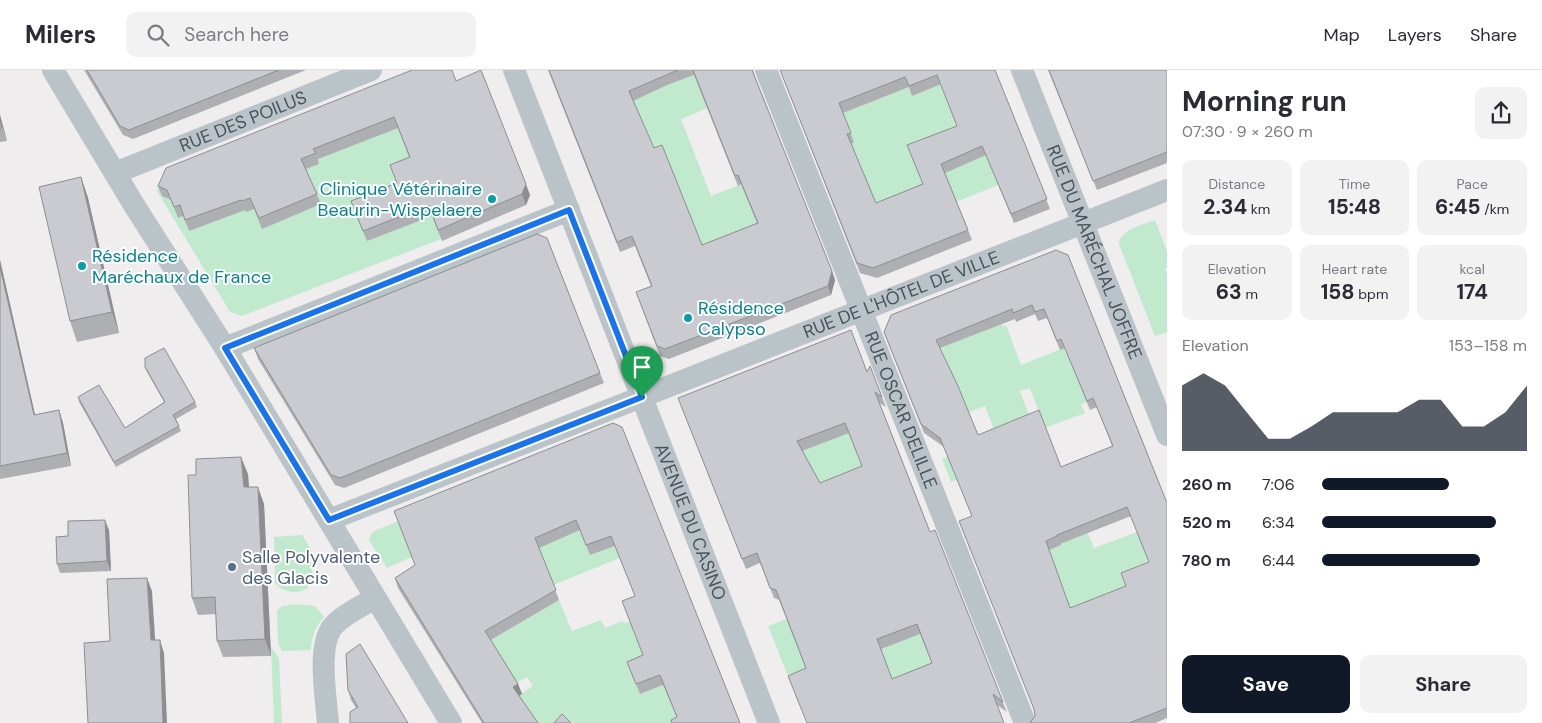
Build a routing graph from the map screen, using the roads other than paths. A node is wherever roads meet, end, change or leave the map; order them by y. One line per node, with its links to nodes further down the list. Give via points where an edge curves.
1 (53, 70): 6 (street)
2 (371, 70): 6 (street, RUE DES POILUS)
3 (514, 70): 8 (street, AVENUE DU CASINO)
4 (766, 70): 10 (street, RUE OSCAR DELILLE)
5 (1022, 70): 9 (street, RUE DU MARÉCHAL JOFFRE)
6 (115, 173): 11 (street)
7 (1167, 190): 9 (street, RUE DE L'HÔTEL DE VILLE)
8 (569, 210): 11 (street); 12 (street, AVENUE DU CASINO)
9 (1082, 223): 10 (street, RUE DE L'HÔTEL DE VILLE); 13 (street, RUE DU MARÉCHAL JOFFRE)
10 (861, 310): 12 (street, RUE DE L'HÔTEL DE VILLE); 19 (street, RUE OSCAR DELILLE)
11 (225, 348): 14 (street)
12 (642, 397): 14 (street, RUE DE L'HÔTEL DE VILLE); 18 (street, AVENUE DU CASINO)
13 (1167, 435)
14 (329, 520): 15 (street)
15 (375, 598): 16 (street, via 339,620 326,638); 17 (street)
16 (328, 723)
17 (451, 723)
18 (769, 723)
19 (1025, 723)

